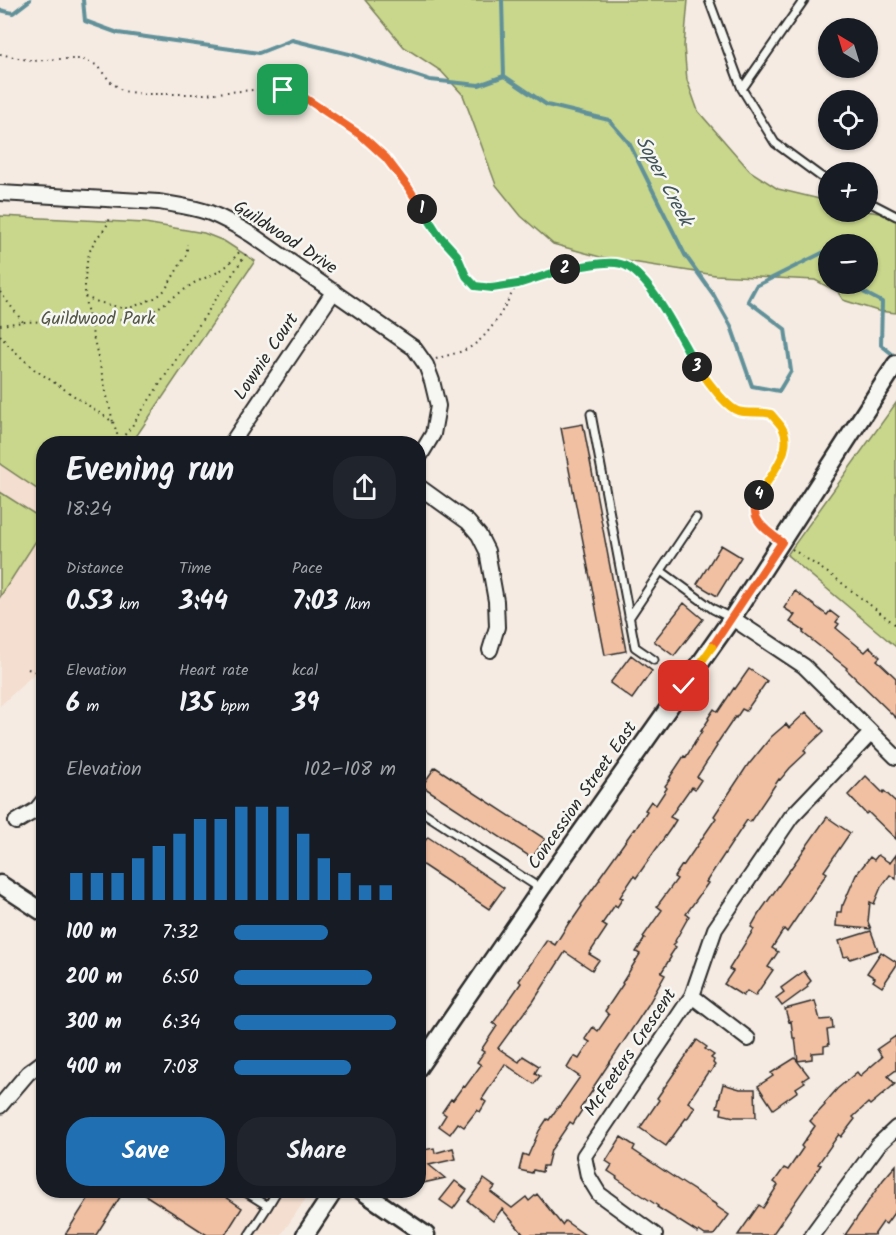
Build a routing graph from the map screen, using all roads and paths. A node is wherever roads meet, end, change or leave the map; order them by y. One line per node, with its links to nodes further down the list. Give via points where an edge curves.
1 (709, 0): 4 (lane)
2 (804, 0): 4 (lane)
3 (0, 54): 13 (path, via 33,61 82,59 96,65 123,91 141,94 266,89 305,98 362,136 386,158 475,286)
4 (742, 89): 5 (lane, via 775,143)
5 (818, 175)
6 (0, 193): 14 (street, Guildwood Drive, via 159,202 209,213 252,235)
7 (878, 207): 8 (lane)
8 (896, 216)
9 (110, 218): 16 (path, via 106,230 89,251)
10 (187, 244): 16 (path, via 186,255 157,297 129,308)
11 (242, 250): 17 (path, via 218,272 155,310 129,319)
12 (246, 254): 26 (path)
13 (518, 284): 21 (path, via 482,339 465,350); 31 (path, via 564,269 611,262 629,267 643,280 697,366 729,405 737,411 771,414 782,425 786,445 782,458 754,508 762,525)
14 (334, 291): 21 (street, Guildwood Drive, via 414,348); 27 (street, Lownie Court)
15 (0, 292): 18 (path)
16 (85, 297): 17 (path)
17 (90, 320): 18 (path); 24 (path)
18 (23, 322): 19 (path)
19 (0, 325)
20 (0, 335): 24 (path, via 34,369)
21 (426, 364): 28 (street, Guildwood Drive, via 438,406 433,434)
22 (891, 371): 31 (street, Concession Street East)
23 (591, 414): 33 (lane)
24 (113, 422): 25 (path)
25 (117, 436)
26 (124, 436)
27 (236, 436)
28 (426, 446)
29 (426, 492): 36 (street, via 468,522 487,551 497,627)
30 (696, 519): 32 (lane)
31 (782, 542): 34 (street, Concession Street East); 35 (path)
32 (661, 571): 33 (lane); 34 (lane)
33 (629, 618): 37 (lane, via 635,647)
34 (732, 618): 40 (street, via 804,666); 46 (street, Concession Street East)
35 (896, 626)
36 (490, 650)
37 (654, 660)
38 (28, 669): 39 (path)
39 (36, 672)
40 (871, 733): 41 (street); 48 (street, McFeeters Crescent, via 791,817 715,928)
41 (896, 757)
42 (36, 810): 44 (street)
43 (426, 814): 46 (lane)
44 (16, 822)
45 (0, 884): 47 (street)
46 (540, 890): 50 (street, Concession Street East)
47 (36, 908)
48 (692, 996): 49 (street); 62 (street, McFeeters Crescent, via 584,1156 588,1176 599,1194)
49 (748, 1039)
50 (426, 1056)
51 (36, 1067): 52 (street)
52 (0, 1106)
53 (896, 1128): 63 (street, via 878,1145)
54 (255, 1198): 58 (lane)
55 (273, 1198): 58 (lane)
56 (329, 1198): 60 (street)
57 (372, 1198): 61 (street)
58 (268, 1206): 59 (lane)
59 (249, 1235)
60 (305, 1235)
61 (426, 1235)
62 (655, 1235)
63 (812, 1235)

